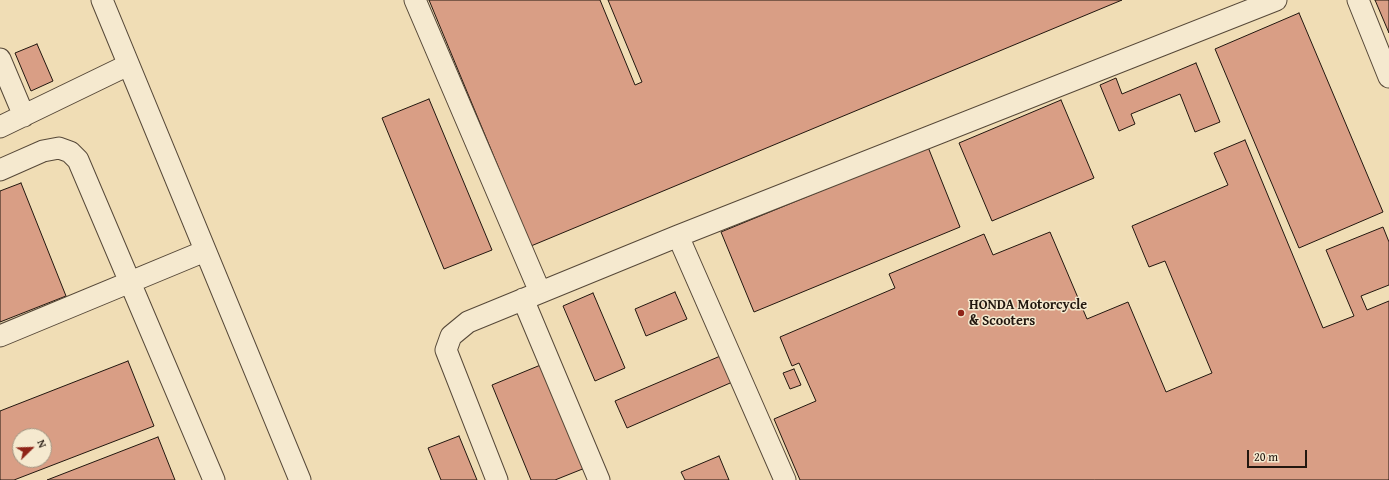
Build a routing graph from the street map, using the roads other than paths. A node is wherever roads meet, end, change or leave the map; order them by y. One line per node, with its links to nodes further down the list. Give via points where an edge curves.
1 (102, 0): 6 (street)
2 (415, 0): 14 (street)
3 (1276, 0): 11 (street)
4 (1358, 0): 7 (street)
5 (0, 59): 8 (street)
6 (128, 65): 8 (street); 12 (street)
7 (1389, 76)
8 (24, 116): 9 (street)
9 (0, 127)
10 (0, 170): 13 (street, via 43,151 58,148 70,152 78,160)
11 (678, 236): 14 (street); 20 (street)
12 (206, 251): 13 (street); 17 (street)
13 (130, 283): 15 (street); 16 (street)
14 (531, 296): 18 (street, via 468,322 451,336 446,350); 19 (street)
15 (0, 336)
16 (214, 480)
17 (300, 480)
18 (497, 480)
19 (599, 480)
20 (785, 480)

